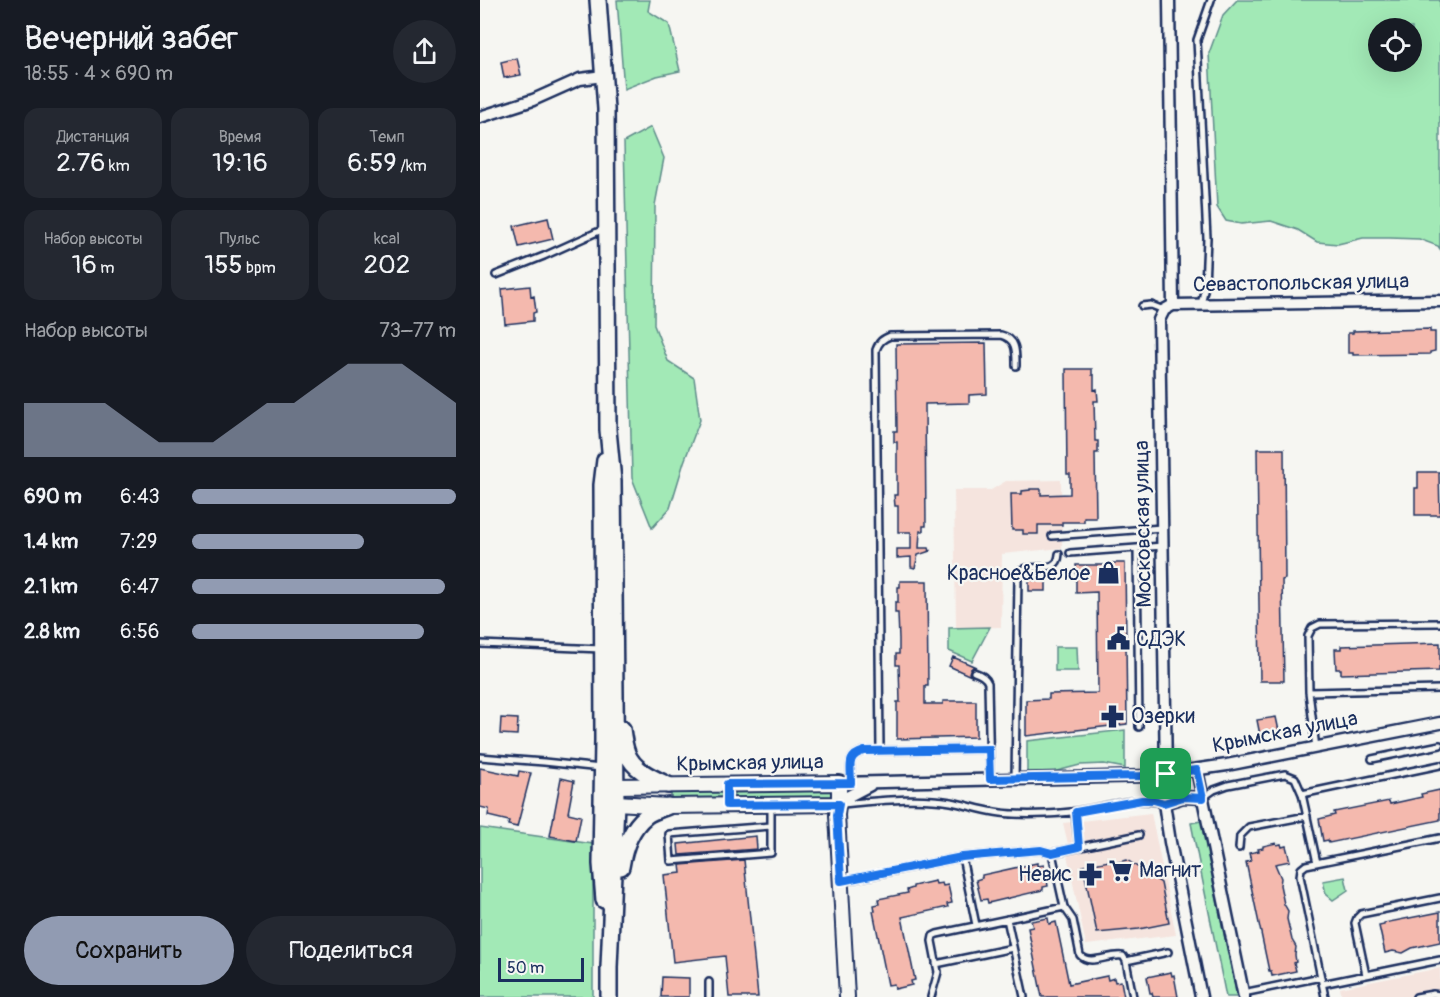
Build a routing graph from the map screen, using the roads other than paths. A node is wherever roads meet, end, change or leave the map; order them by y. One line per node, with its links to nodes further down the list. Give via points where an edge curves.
1 (598, 0): 4 (main road)
2 (1168, 0): 11 (street, Московская улица)
3 (1211, 0): 9 (lane, via 1197,40 1207,238)
4 (603, 75): 5 (street, via 580,79); 6 (main road)
5 (480, 117)
6 (607, 227): 7 (lane); 13 (main road)
7 (496, 275)
8 (1440, 301): 9 (street, Севастопольская улица)
9 (1201, 305): 11 (street, Севастопольская улица)
10 (1142, 306): 11 (lane)
11 (1169, 308): 14 (street, Московская улица, via 1159,320)
12 (1016, 366): 32 (lane, via 1013,342 1001,335 890,336 878,343)
13 (608, 430): 22 (main road, via 602,484); 26 (main road, via 613,481)
14 (1162, 528): 15 (lane); 16 (street, Московская улица)
15 (1052, 536)
16 (1162, 546): 17 (lane); 38 (street, Московская улица)
17 (1137, 548): 18 (lane); 28 (lane)
18 (1070, 553)
19 (1059, 554): 39 (lane, via 1056,564 1027,567 1018,577)
20 (1440, 623): 25 (lane, via 1320,624 1312,628 1308,636)
21 (480, 644): 22 (lane)
22 (602, 649): 36 (main road)
23 (974, 672): 31 (lane, via 988,683)
24 (1440, 689): 25 (lane)
25 (1309, 692): 30 (lane)
26 (614, 694): 44 (main road, via 627,755 648,776); 45 (main road)
27 (1440, 723): 30 (street, Крымская улица)
28 (1139, 727)
29 (1440, 745): 34 (lane)
30 (1316, 748): 37 (street, Крымская улица)
31 (989, 749): 32 (lane); 40 (lane)
32 (880, 750): 42 (lane, via 855,753)
33 (480, 757): 36 (lane)
34 (1372, 759)
35 (1440, 765): 46 (lane)
36 (602, 768): 45 (main road)
37 (1197, 770): 38 (street, Крымская улица); 47 (street)
38 (1166, 774): 39 (street, Крымская улица); 49 (street, Московская улица)
39 (1015, 778): 40 (street, Крымская улица)
40 (990, 779): 41 (street, Крымская улица)
41 (885, 781): 42 (street, Крымская улица); 50 (street, Крымская улица, via 860,789)
42 (845, 783): 43 (street, Крымская улица); 50 (street)
43 (727, 784): 44 (street, Крымская улица); 51 (street)
44 (668, 785): 45 (street, Крымская улица)
45 (609, 790): 48 (main road); 75 (main road, via 601,864)
46 (1302, 794): 47 (lane, via 1295,778 1285,774 1228,785); 55 (lane)
47 (1203, 798): 49 (street, via 1183,797); 80 (street)
48 (616, 803): 53 (street, Крымская улица); 68 (main road)
49 (1164, 803): 54 (lane, via 1142,800); 88 (street)
50 (839, 804): 52 (street, Крымская улица); 54 (lane, via 909,799 951,802 988,812); 64 (street)
51 (727, 805): 52 (street, Крымская улица); 53 (street, Крымская улица)
52 (771, 805): 56 (lane)
53 (668, 806): 68 (main road, via 647,815 625,845)
54 (1076, 812): 59 (lane)
55 (1307, 816): 60 (lane, via 1249,827 1240,836); 63 (lane)
56 (771, 826): 56 (lane, via 771,853 671,861 669,834)
57 (1139, 835): 59 (lane)
58 (1440, 838): 63 (lane)
59 (1079, 847): 61 (lane)
60 (1239, 848)
61 (1052, 853): 62 (lane, via 1041,850); 66 (lane)
62 (962, 857): 64 (lane); 69 (lane)
63 (1317, 863): 77 (lane, via 1301,869 1300,876)
64 (841, 881): 84 (street)
65 (1440, 898): 76 (lane, via 1357,918)
66 (1064, 907): 67 (lane); 73 (lane, via 1073,920 1084,960 1118,955)
67 (1007, 919): 69 (lane); 70 (lane)
68 (611, 923): 75 (main road)
69 (976, 925): 74 (lane, via 933,936)
70 (1013, 948): 74 (lane); 86 (lane)
71 (1168, 952): 73 (lane)
72 (1440, 960): 76 (lane)
73 (1126, 961): 87 (lane)
74 (936, 964): 85 (lane, via 938,972)
75 (609, 967): 82 (main road)
76 (1366, 975): 79 (lane)
77 (1321, 977): 79 (lane); 80 (lane)
78 (709, 982): 83 (lane)
79 (1322, 984): 89 (lane)
80 (1243, 995)
81 (1440, 995): 90 (lane)
82 (609, 997)
83 (709, 997)
84 (847, 997)
85 (931, 997)
86 (1024, 997)
87 (1133, 997)
88 (1201, 997)
89 (1325, 997)
90 (1416, 997)

